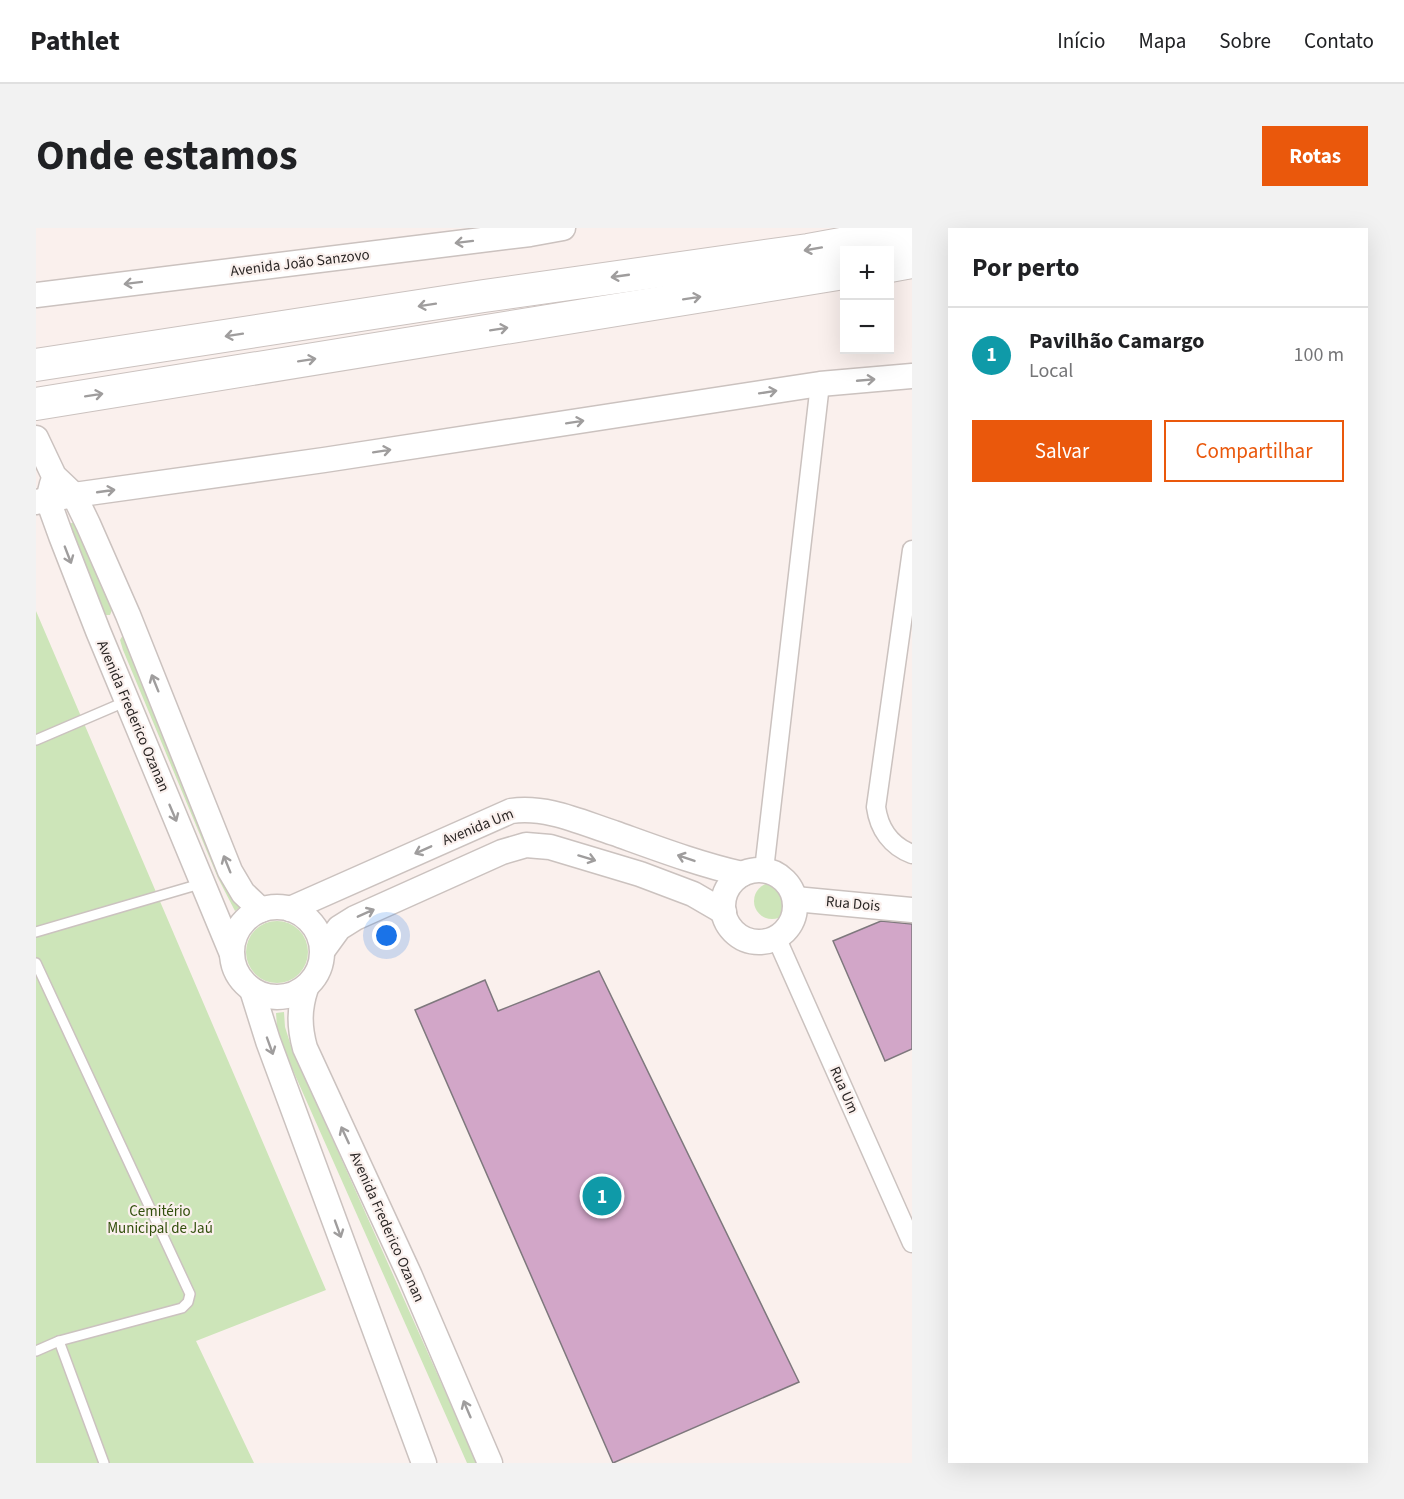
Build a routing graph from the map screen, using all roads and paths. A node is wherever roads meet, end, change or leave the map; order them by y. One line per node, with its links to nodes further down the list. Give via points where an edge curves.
1 (563, 228): 6 (main road, Avenida João Sanzovo, one-way to 6)
2 (912, 231): 7 (highway, one-way to 7, via 808,250)
3 (912, 262): 4 (highway)
4 (894, 265)
5 (840, 274): 10 (highway, one-way to 5)
6 (36, 295)
7 (36, 365)
8 (912, 376): 9 (main road, one-way to 8)
9 (820, 384): 13 (main road, one-way to 9); 24 (street)
10 (36, 404)
11 (36, 438): 12 (main road, Avenida Frederico Ozanan)
12 (54, 476): 13 (main road, Avenida Frederico Ozanan); 14 (main road)
13 (74, 495): 14 (main road); 16 (main road, Avenida Frederico Ozanan)
14 (42, 501): 18 (main road, Avenida Frederico Ozanan, one-way to 18)
15 (912, 550): 17 (street)
16 (128, 615): 18 (main road); 28 (main road, Avenida Frederico Ozanan, one-way to 16, via 243,893 230,871)
17 (907, 626): 23 (street, via 876,807 880,825 890,840)
18 (98, 631): 19 (main road, Avenida Frederico Ozanan)
19 (127, 701): 20 (lane); 25 (main road, Avenida Frederico Ozanan, one-way to 25)
20 (36, 740)
21 (528, 809): 22 (main road); 24 (main road, Avenida Um, one-way to 21, via 711,867 569,818); 27 (main road, Avenida Um, one-way to 27, via 511,811)
22 (550, 847): 30 (main road, one-way to 30, via 640,874 693,894); 33 (main road, one-way to 22, via 339,928 355,918 502,852 526,845)
23 (912, 854)
24 (753, 872): 26 (main road, via 775,874 784,880); 30 (main road, via 733,881 727,890)
25 (202, 883): 31 (lane); 34 (main road, Avenida Frederico Ozanan)
26 (795, 899): 29 (main road, Rua Dois); 32 (main road, via 792,921)
27 (290, 909): 28 (main road); 33 (main road, via 313,924)
28 (261, 910): 34 (main road, via 240,927)
29 (912, 910)
30 (724, 912): 32 (main road, via 734,932 744,938)
31 (36, 933)
32 (776, 938): 38 (street, Rua Um)
33 (323, 950): 36 (main road, via 315,978)
34 (232, 954): 37 (main road, via 235,968)
35 (36, 963): 39 (lane, via 190,1294 182,1308)
36 (306, 988): 37 (main road, via 279,998); 43 (main road, Avenida Frederico Ozanan, one-way to 36, via 410,1275 305,1047 300,1011)
37 (252, 990): 42 (main road, one-way to 42)
38 (912, 1243)
39 (59, 1341): 40 (lane); 41 (lane)
40 (36, 1350)
41 (104, 1463)
42 (424, 1463)
43 (490, 1463)

